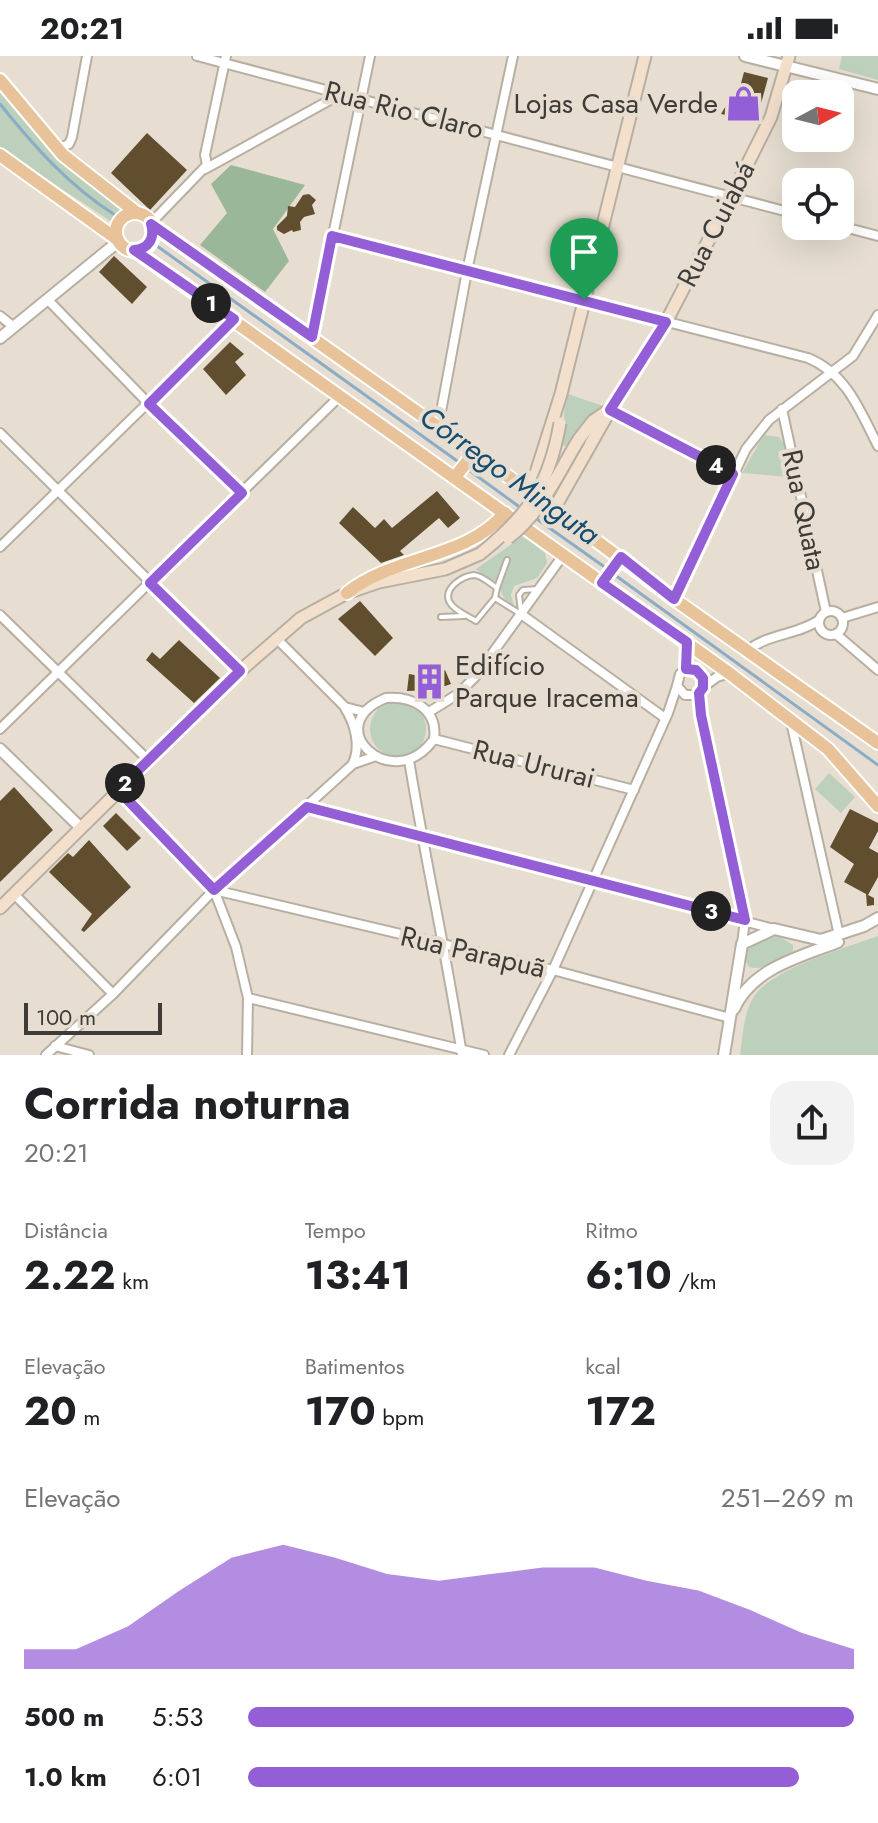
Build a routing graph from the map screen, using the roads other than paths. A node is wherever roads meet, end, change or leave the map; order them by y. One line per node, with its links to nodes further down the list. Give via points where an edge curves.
1 (87, 56): 14 (street, via 72,137)
2 (197, 56): 7 (street, Rua Rio Claro)
3 (370, 56): 12 (street)
4 (513, 56): 13 (street)
5 (645, 56): 17 (main road)
6 (745, 56): 8 (street)
7 (226, 60): 11 (street, Rua Rio Claro); 16 (street, via 205,155)
8 (788, 61): 10 (street); 18 (main road, Rua Cuiabá, via 771,117)
9 (0, 80): 14 (main road)
10 (878, 89)
11 (339, 95): 12 (street, Rua Rio Claro); 16 (street)
12 (360, 100): 13 (street, Rua Rio Claro); 22 (street)
13 (496, 133): 17 (street, Rua Rio Claro); 25 (street)
14 (57, 149): 20 (main road)
15 (0, 155): 24 (main road)
16 (212, 164): 20 (street)
17 (616, 166): 18 (street, Rua Rio Claro); 27 (main road)
18 (731, 197): 19 (street, Rua Rio Claro); 31 (main road, Rua Cuiabá)
19 (782, 210)
20 (148, 219): 24 (main road, via 153,232 144,248); 24 (main road, via 129,214 121,219 116,228); 33 (main road)
21 (854, 230): 23 (street)
22 (332, 236): 25 (street); 33 (street)
23 (878, 236)
24 (121, 245): 26 (street); 30 (main road)
25 (467, 271): 27 (street); 41 (street)
26 (48, 300): 32 (street); 38 (street)
27 (584, 300): 31 (street); 36 (main road)
28 (878, 315): 35 (street, via 864,342)
29 (0, 316): 32 (street)
30 (234, 319): 37 (main road); 38 (street)
31 (666, 322): 35 (street, via 808,358); 40 (main road, Rua Cuiabá)
32 (14, 327): 34 (street)
33 (312, 337): 41 (main road)
34 (0, 338)
35 (834, 373): 39 (street); 43 (street)
36 (561, 394): 46 (main road, via 536,473); 52 (main road, bridge, via 551,464 538,494)
37 (340, 396): 44 (main road); 48 (street)
38 (149, 404): 47 (street); 48 (street)
39 (782, 409): 45 (street, via 758,433); 62 (street, Rua Quata)
40 (610, 410): 45 (street); 49 (main road, Rua Cuiabá); 52 (main road, bridge, via 579,439 522,527)
41 (438, 428): 44 (main road)
42 (0, 433): 47 (street)
43 (878, 446)
44 (464, 466): 46 (main road); 50 (main road)
45 (733, 474): 60 (street)
46 (524, 488): 49 (main road)
47 (59, 490): 51 (street); 56 (street)
48 (242, 493): 56 (street)
49 (554, 509): 55 (main road)
50 (505, 513): 53 (main road); 58 (main road, via 471,541 381,571)
51 (0, 547)
52 (480, 554): 58 (main road, via 445,569)
53 (564, 554): 55 (main road); 63 (street)
54 (507, 560): 57 (lane)
55 (611, 571): 60 (main road); 73 (main road)
56 (150, 583): 77 (street); 78 (street)
57 (497, 588): 59 (lane); 65 (lane, via 474,575 455,582 449,601)
58 (347, 593): 72 (main road)
59 (495, 598): 63 (lane); 65 (lane, via 476,621)
60 (674, 599): 74 (main road)
61 (878, 607): 67 (street)
62 (826, 612): 67 (street); 68 (street)
63 (521, 614): 84 (street, via 468,685); 85 (street)
64 (0, 615): 78 (street)
65 (466, 615): 66 (lane)
66 (441, 617)
67 (842, 618): 71 (street)
68 (819, 620): 69 (street); 70 (street)
69 (811, 626): 70 (street); 74 (street)
70 (822, 630): 71 (street)
71 (836, 634): 76 (street)
72 (276, 638): 77 (main road); 82 (street)
73 (687, 642): 75 (street); 79 (main road)
74 (748, 650): 90 (main road)
75 (686, 669): 80 (street); 81 (street, via 700,674)
76 (878, 670)
77 (240, 671): 94 (main road)
78 (58, 672): 87 (street); 94 (street)
79 (729, 673): 81 (street); 86 (main road)
80 (677, 686): 81 (street); 85 (street)
81 (695, 693): 85 (street); 108 (street)
82 (345, 707): 83 (street); 96 (street, via 357,747)
83 (364, 712): 84 (street, via 395,697); 93 (street, via 359,737)
84 (429, 712): 89 (street)
85 (667, 716): 98 (street)
86 (790, 719): 88 (main road); 92 (street)
87 (0, 729)
88 (813, 738): 92 (street); 99 (main road, via 841,761)
89 (434, 739): 95 (street); 98 (street, Rua Ururai)
90 (878, 743)
91 (0, 749): 101 (street)
92 (798, 754): 112 (street)
93 (376, 756): 95 (street); 96 (street)
94 (148, 760): 97 (main road)
95 (409, 760): 102 (street)
96 (353, 764): 100 (street)
97 (118, 790): 101 (main road); 104 (street)
98 (634, 790): 103 (street)
99 (878, 806)
100 (307, 807): 102 (street); 104 (street)
101 (81, 828): 105 (main road)
102 (422, 838): 103 (street); 113 (street)
103 (594, 881): 108 (street); 116 (street)
104 (214, 890): 113 (street, Rua Parapuã); 118 (street); 119 (street)
105 (14, 894): 106 (main road); 118 (street)
106 (0, 908)
107 (878, 918): 112 (street)
108 (745, 920): 110 (street); 114 (street)
109 (878, 926): 115 (street)
110 (774, 929): 111 (street); 114 (street)
111 (795, 935): 112 (street, via 821,940); 115 (street)
112 (839, 935)
113 (445, 946): 116 (street, Rua Parapuã); 122 (street)
114 (741, 950): 117 (street, via 751,971); 120 (street)
115 (792, 960): 117 (street)
116 (553, 970): 120 (street, Rua Parapuã); 127 (street)
117 (763, 974): 120 (street, via 745,989)
118 (113, 994): 121 (street)
119 (248, 998): 122 (street); 125 (street)
120 (730, 1018): 128 (street)
121 (55, 1046): 123 (street); 124 (street)
122 (462, 1052): 126 (street)
123 (46, 1055)
124 (89, 1055)
125 (247, 1055)
126 (484, 1055)
127 (509, 1055)
128 (724, 1055)

